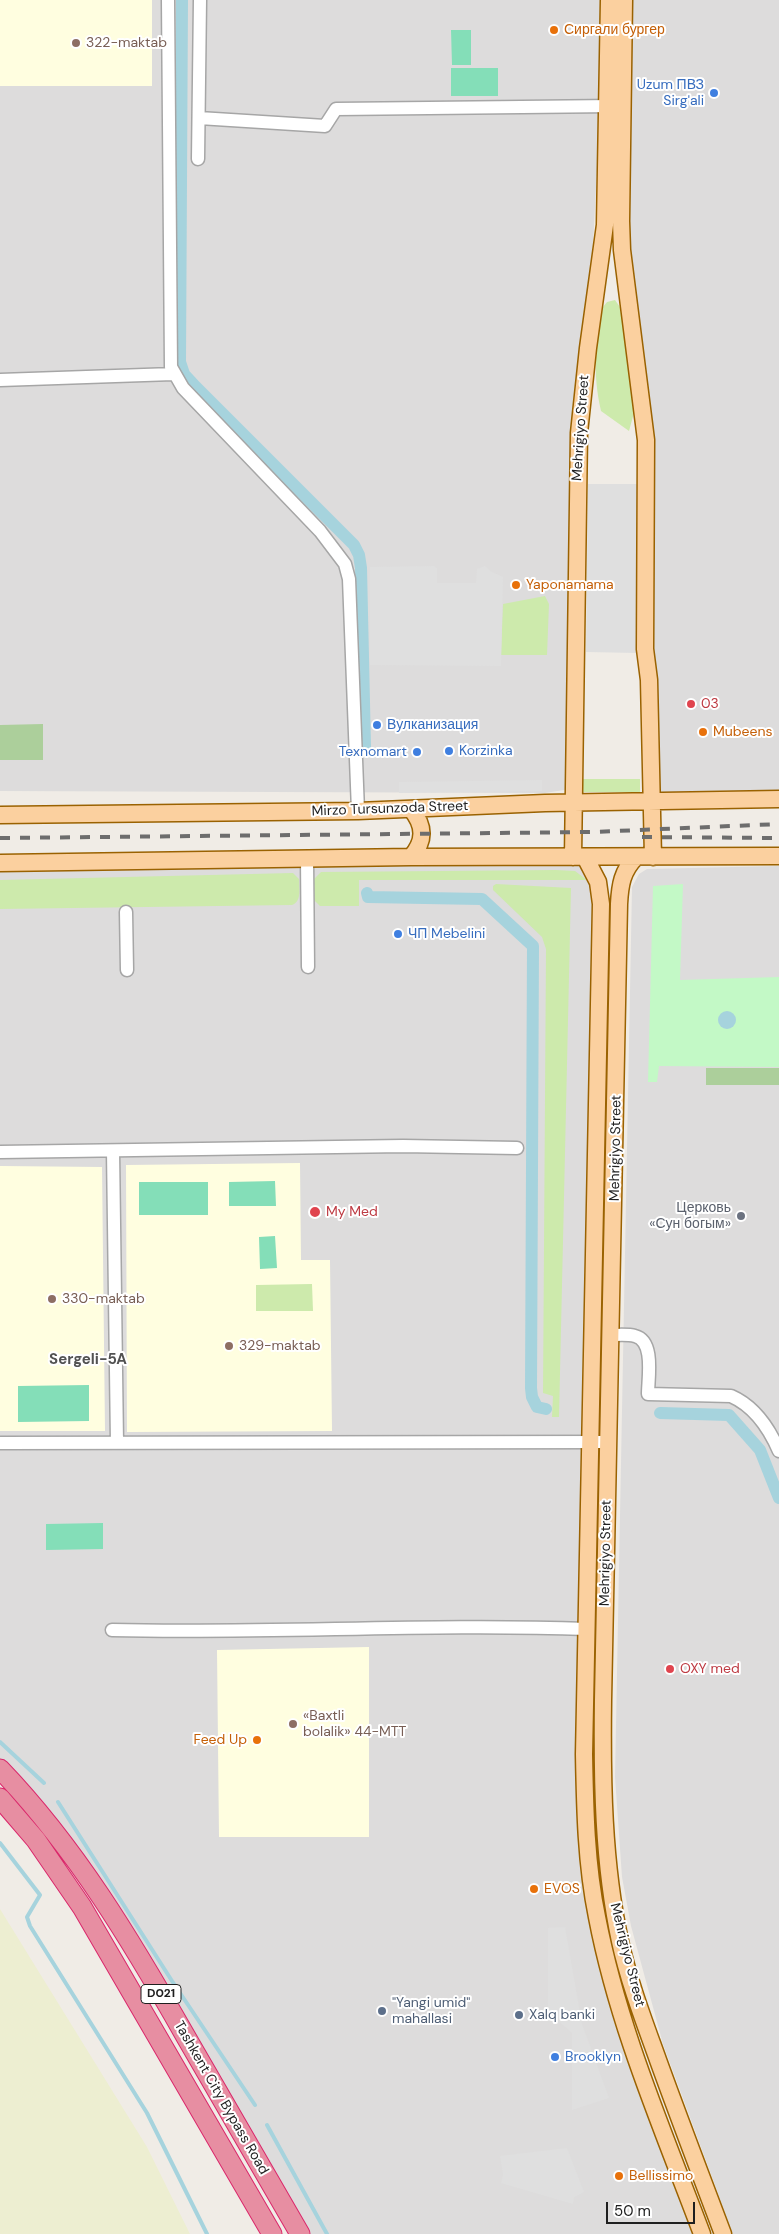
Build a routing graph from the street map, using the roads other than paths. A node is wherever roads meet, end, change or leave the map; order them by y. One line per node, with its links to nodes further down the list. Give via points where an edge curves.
1 (168, 0): 8 (street, via 170,359)
2 (200, 0): 6 (street)
3 (608, 0): 5 (main road, Mehrigiyo Street)
4 (624, 0): 5 (main road, Mehrigiyo Street)
5 (615, 106): 6 (street, via 336,109 325,126); 11 (main road, Mehrigiyo Street, via 622,250 646,440 645,649 649,680); 12 (main road, Mehrigiyo Street, via 605,225 579,433)
6 (198, 118): 7 (street)
7 (198, 159)
8 (173, 374): 9 (street); 14 (street, via 320,532 345,564 349,580)
9 (0, 380)
10 (779, 799): 11 (main road, Mirzo Tursunzoda Street)
11 (652, 801): 12 (main road, Mirzo Tursunzoda Street); 19 (main road, Mehrigiyo Street)
12 (572, 803): 13 (main road, Mirzo Tursunzoda Street); 18 (main road, Mehrigiyo Street)
13 (411, 809): 14 (main road, Mirzo Tursunzoda Street); 17 (main road, via 420,822 423,836)
14 (358, 810): 15 (main road, Mirzo Tursunzoda Street)
15 (0, 815)
16 (779, 856): 19 (main road)
17 (411, 857): 18 (main road); 21 (main road)
18 (579, 857): 20 (main road); 32 (main road, Mehrigiyo Street, via 598,882 601,904)
19 (653, 857): 20 (main road)
20 (636, 858): 29 (main road, Mehrigiyo Street, via 624,874 620,892)
21 (307, 859): 22 (main road); 24 (street)
22 (0, 863)
23 (126, 912): 25 (street)
24 (308, 968)
25 (127, 970)
26 (517, 1148): 27 (street, via 403,1146)
27 (112, 1151): 28 (street); 31 (street)
28 (0, 1152)
29 (611, 1335): 33 (main road, Mehrigiyo Street); 34 (street, via 634,1335 642,1339 648,1349 648,1394 736,1398 750,1406)
30 (0, 1442): 31 (street)
31 (117, 1442): 32 (street)
32 (590, 1442): 33 (street); 35 (main road, Mehrigiyo Street)
33 (608, 1442): 46 (main road, Mehrigiyo Street, via 602,1764 609,1878 620,1943 642,2017)
34 (779, 1451)
35 (588, 1629): 36 (street); 45 (main road, Mehrigiyo Street, via 584,1785 596,1914 622,2020)
36 (112, 1630)
37 (0, 1769): 39 (highway, Tashkent City Bypass Road / D021, via 31,1802 77,1862)
38 (0, 1798): 40 (highway, Tashkent City Bypass Road / D021, via 57,1870)
39 (165, 2001): 40 (highway, via 157,2013); 41 (highway, Tashkent City Bypass Road / D021)
40 (144, 2013): 42 (highway, Tashkent City Bypass Road / D021)
41 (238, 2126): 42 (highway, via 223,2125); 44 (highway, Tashkent City Bypass Road / D021)
42 (216, 2138): 43 (highway, Tashkent City Bypass Road / D021)
43 (272, 2234)
44 (300, 2234)
45 (702, 2234)
46 (723, 2234)

